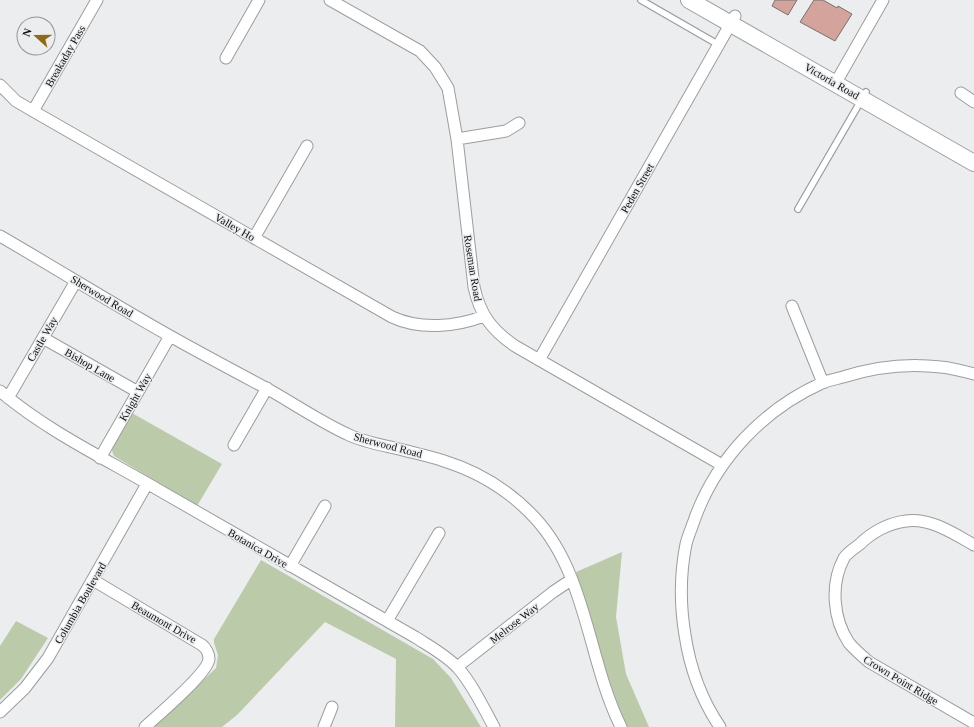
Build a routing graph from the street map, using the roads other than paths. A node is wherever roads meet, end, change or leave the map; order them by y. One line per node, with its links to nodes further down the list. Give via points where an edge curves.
1 (97, 0): 16 (street, Breakaday Pass)
2 (259, 0): 10 (street)
3 (330, 0): 18 (street, Roseman Road, via 420,51 435,67 448,88)
4 (641, 0): 9 (lane)
5 (690, 0): 8 (main road, Victoria Road)
6 (706, 0): 8 (main road, Victoria Road)
7 (883, 0): 11 (street)
8 (733, 20): 9 (street, Peden Street); 11 (main road, Victoria Road)
9 (719, 45): 30 (street, Peden Street)
10 (226, 58)
11 (837, 80): 14 (main road, Victoria Road)
12 (0, 85): 16 (street, Valley Ho, via 16,101)
13 (961, 93): 15 (street)
14 (864, 95): 20 (main road, Victoria Road); 21 (main road, Victoria Road); 22 (lane)
15 (974, 102)
16 (33, 111): 24 (street, Valley Ho)
17 (519, 123): 18 (street, via 506,131)
18 (457, 139): 27 (street, Roseman Road, via 474,287)
19 (307, 146): 24 (street)
20 (974, 153)
21 (974, 163)
22 (798, 209)
23 (0, 236): 25 (street, Sherwood Road)
24 (254, 238): 27 (street, Valley Ho, via 401,321 435,325 468,322)
25 (76, 281): 28 (street, Sherwood Road); 29 (street, Castle Way)
26 (792, 306): 32 (street)
27 (484, 316): 30 (street, Roseman Road, via 505,340)
28 (170, 336): 33 (street, Sherwood Road); 34 (street, Knight Way)
29 (42, 338): 34 (street, Bishop Lane); 35 (street, Castle Way)
30 (539, 360): 38 (street, Roseman Road)
31 (974, 374): 32 (street, via 941,367 886,366)
32 (823, 383): 38 (street, via 796,397 758,424)
33 (266, 388): 36 (street); 45 (street, Sherwood Road, via 353,437 444,461 496,485 536,519 556,545)
34 (138, 392): 37 (street, Knight Way)
35 (4, 394): 37 (street, Botanica Drive, via 63,436)
36 (234, 445)
37 (100, 458): 39 (street, Botanica Drive)
38 (722, 465): 55 (street, via 699,507 686,543 681,583 688,657 709,711)
39 (148, 484): 43 (street, Botanica Drive); 44 (street, Columbia Boulevard)
40 (325, 506): 43 (street)
41 (439, 533): 46 (street)
42 (974, 545): 50 (street, Crown Point Ridge, via 943,527 924,522 906,521 887,526 867,537 844,558 837,578 834,599 839,623 849,643 858,653 869,662)
43 (290, 566): 46 (street, Botanica Drive)
44 (93, 580): 49 (street, Columbia Boulevard, via 48,658 25,688); 51 (street, Beaumont Drive, via 202,645 208,654 207,665 197,678)
45 (571, 580): 47 (street, Melrose Way); 54 (street, Sherwood Road, via 579,598 608,698)
46 (387, 621): 47 (street, Botanica Drive, via 434,649)
47 (457, 667): 53 (street, Botanica Drive, via 471,685)
48 (332, 707): 52 (street)
49 (0, 712)
50 (974, 723)
51 (145, 727)
52 (324, 727)
53 (494, 727)
54 (621, 727)
55 (720, 727)

